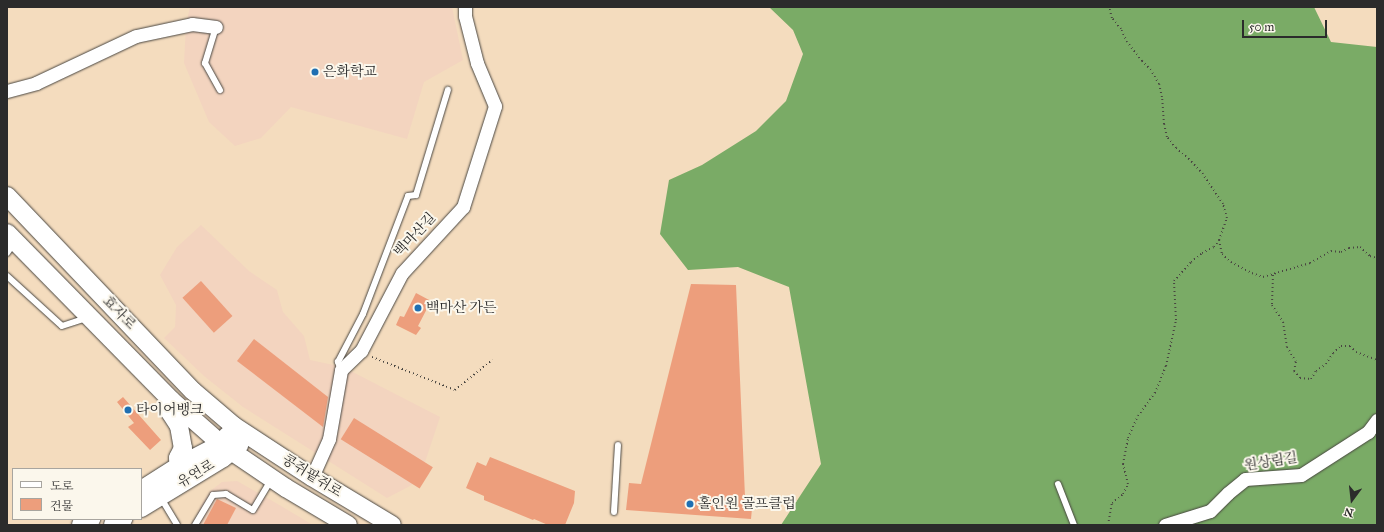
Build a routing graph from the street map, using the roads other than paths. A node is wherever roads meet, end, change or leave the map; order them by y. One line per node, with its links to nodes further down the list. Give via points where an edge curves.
1 (465, 7): 10 (street, 백마산길, via 477,64 495,106 463,207 402,273 360,352)
2 (216, 26): 3 (lane, via 205,63); 5 (street, via 192,24 136,36 36,83)
3 (220, 90)
4 (448, 90): 10 (lane, via 416,195 408,196 364,314 338,362)
5 (7, 91)
6 (7, 196): 13 (main road, 효자로, via 177,374)
7 (10, 243): 9 (main road, 효자로)
8 (7, 276): 9 (lane, via 62,326)
9 (90, 317): 11 (main road, 효자로)
10 (341, 370): 16 (street, via 329,439)
11 (171, 400): 13 (main road, 효자로); 15 (main road, via 170,412 179,426 183,448 178,458)
12 (1377, 420): 31 (street, 원상림길, via 1368,432 1301,476 1246,479 1210,511)
13 (234, 440): 15 (main road, 유연로); 16 (main road, 콩쥐팥쥐로); 17 (main road, 콩쥐팥쥐로); 20 (main road, via 314,490); 21 (main road, 유연로)
14 (618, 445): 23 (lane)
15 (179, 466): 19 (main road, 유연로)
16 (312, 477): 20 (main road, 콩쥐팥쥐로)
17 (271, 479): 27 (lane, via 253,510 226,494 213,495); 28 (main road, 콩쥐팥쥐로)
18 (1058, 484): 30 (lane)
19 (142, 489)
20 (332, 489): 29 (main road, 콩쥐팥쥐로)
21 (161, 496): 22 (main road, 유연로); 26 (lane)
22 (142, 507)
23 (614, 512)
24 (89, 520): 25 (main road)
25 (80, 525)
26 (178, 525)
27 (194, 525)
28 (348, 525)
29 (392, 525)
30 (1074, 525)
31 (1165, 525)

